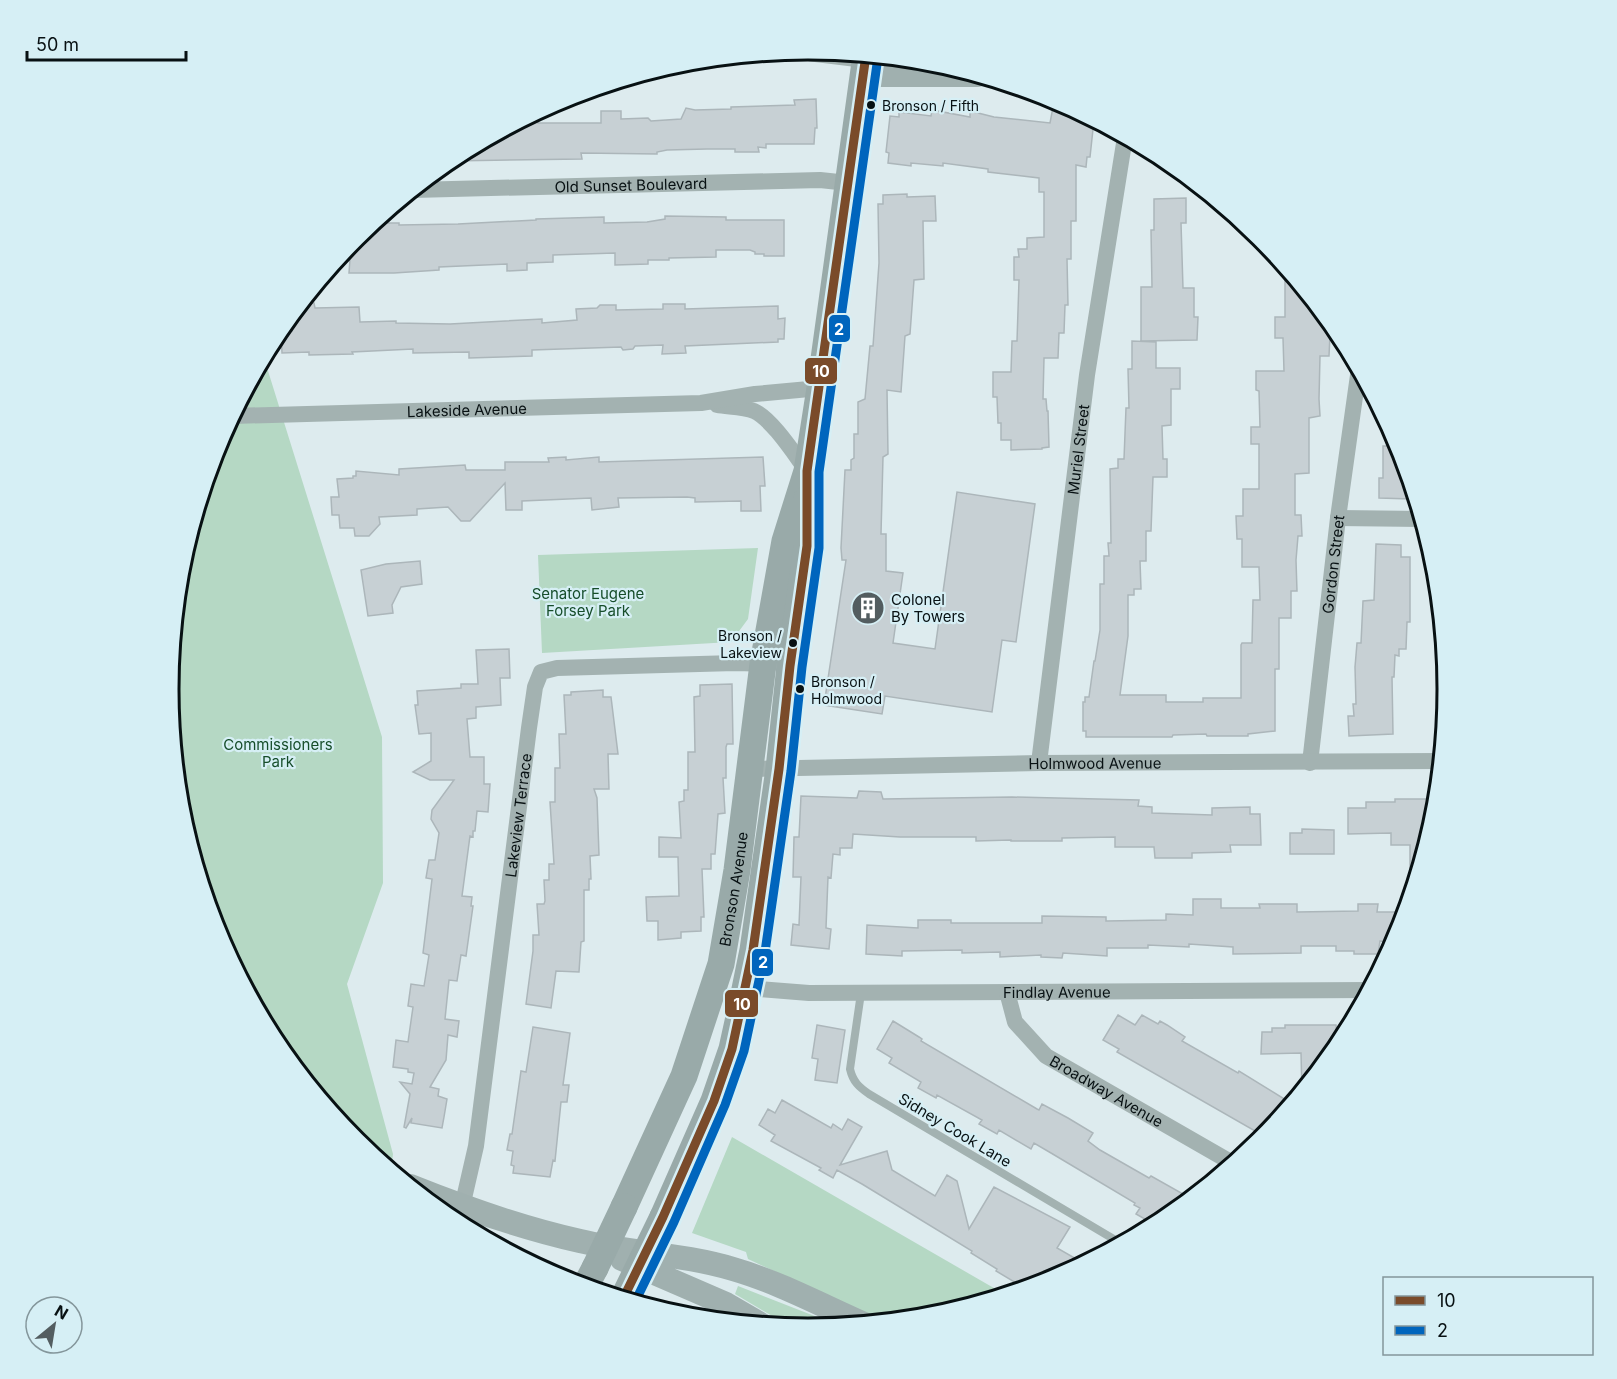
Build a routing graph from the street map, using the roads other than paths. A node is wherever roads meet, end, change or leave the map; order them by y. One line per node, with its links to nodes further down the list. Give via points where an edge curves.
1 (848, 61): 2 (street)
2 (865, 64): 3 (main road); 5 (main road, Bronson Avenue)
3 (911, 69)
4 (1124, 145): 17 (street, Muriel Street, via 1087,375)
5 (848, 183): 6 (street, Old Sunset Boulevard, via 820,180); 8 (main road, Bronson Avenue)
6 (425, 190)
7 (1357, 381): 12 (street, Gordon Street)
8 (820, 388): 9 (street, Lakeside Avenue); 11 (main road, Bronson Avenue)
9 (701, 403): 10 (street, Lakeside Avenue); 11 (street, Lakeside Avenue, via 753,410 782,437)
10 (242, 416)
11 (807, 471): 14 (main road, Bronson Avenue, via 785,541); 15 (main road, Bronson Avenue, via 807,546)
12 (1338, 518): 13 (street); 18 (street, Gordon Street)
13 (1415, 519)
14 (763, 663): 15 (street, Lakeview Terrace); 19 (main road, Bronson Avenue); 27 (street, Lakeview Terrace, via 557,668 541,672 529,729 476,1146)
15 (790, 666): 20 (main road, Bronson Avenue)
16 (1434, 761): 18 (street, Holmwood Avenue)
17 (1038, 763): 18 (street, Holmwood Avenue); 20 (street, Holmwood Avenue)
18 (1310, 763)
19 (749, 769): 20 (street, Holmwood Avenue); 30 (main road, Bronson Avenue, bridge, via 727,935 716,984 684,1076)
20 (779, 769): 21 (main road, Bronson Avenue)
21 (745, 988): 24 (street, Findlay Avenue); 31 (main road, Bronson Avenue, bridge, via 732,1049 714,1101)
22 (1361, 990): 23 (street, Findlay Avenue)
23 (1007, 992): 24 (street, Findlay Avenue); 25 (street, Broadway Avenue, via 1015,1022 1046,1056)
24 (861, 993): 28 (lane, Sidney Cook Lane, via 850,1069 858,1086)
25 (1227, 1160)
26 (435, 1196): 27 (main road)
27 (462, 1207): 29 (main road)
28 (1114, 1240)
29 (582, 1242): 32 (main road); 33 (main road, via 692,1258 734,1269)
30 (589, 1279)
31 (626, 1292)
32 (747, 1316)
33 (851, 1318)

